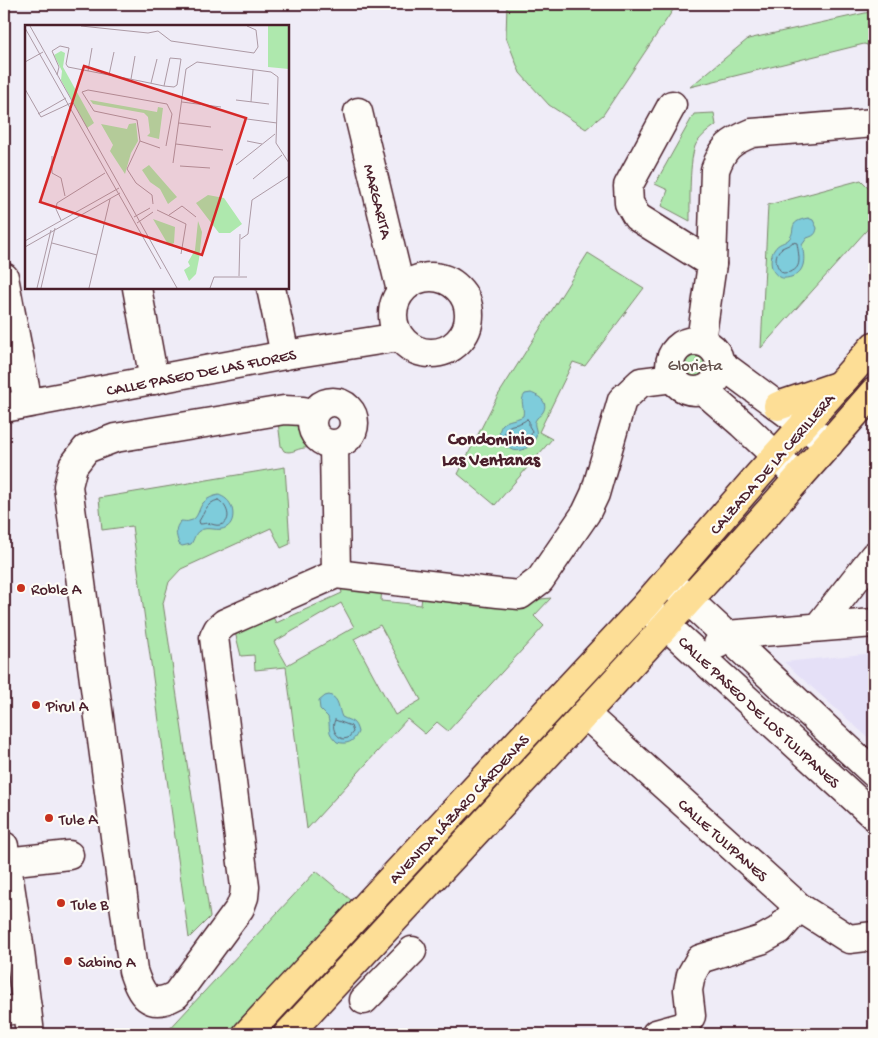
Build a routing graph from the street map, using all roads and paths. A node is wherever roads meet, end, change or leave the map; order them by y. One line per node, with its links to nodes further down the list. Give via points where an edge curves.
1 (672, 105): 4 (street, via 628,186 629,203 638,217)
2 (358, 112): 8 (street, MARGARITA)
3 (874, 124): 4 (street, via 752,133 727,146 715,170)
4 (712, 264): 10 (street)
5 (4, 277): 19 (street)
6 (137, 289): 15 (street)
7 (272, 289): 12 (street)
8 (401, 291): 9 (street, via 392,313); 9 (street, via 422,278 446,280 464,296 469,308 469,321 457,344 433,354 408,347)
9 (399, 337): 12 (street, CALLE PASEO DE LAS FLORES)
10 (701, 341): 13 (street, via 715,349); 14 (street, via 685,342 678,347 670,362)
11 (874, 346): 16 (main road, CALZADA DE LA CERILLERA)
12 (285, 355): 15 (street, CALLE PASEO DE LAS FLORES)
13 (721, 364): 17 (street, via 719,376); 20 (street)
14 (673, 378): 17 (street, via 686,389); 28 (street, via 641,382 622,400 595,494 586,513 540,580 520,595)
15 (154, 380): 19 (street, CALLE PASEO DE LAS FLORES)
16 (839, 386): 20 (main road); 22 (main road, CALZADA DE LA CERILLERA)
17 (702, 390): 25 (street)
18 (874, 392): 23 (main road, CALZADA DE LA CERILLERA)
19 (16, 406)
20 (778, 406): 22 (street)
21 (313, 414): 24 (street, via 311,421 315,436); 24 (street, via 322,404 329,402 348,408 354,428 347,440); 28 (street, via 284,410 116,438 86,449 73,466 68,486 133,971 146,997 156,1001 176,995 240,908 244,897 246,886 214,638 218,629)
22 (804, 425): 23 (street); 25 (main road, CALZADA DE LA CERILLERA)
23 (829, 444): 26 (main road, CALZADA DE LA CERILLERA)
24 (334, 445): 28 (street)
25 (776, 456): 26 (street); 29 (main road, CALZADA DE LA CERILLERA)
26 (799, 478): 30 (main road, CALZADA DE LA CERILLERA)
27 (874, 556): 34 (street)
28 (336, 574)
29 (668, 581): 30 (street, CALLE PASEO DE LOS TULIPANES); 31 (main road, AVENIDA LÁZARO CÁRDENAS)
30 (688, 600): 33 (main road, AVENIDA LÁZARO CÁRDENAS); 35 (street, CALLE PASEO DE LOS TULIPANES)
31 (645, 606): 33 (street, CALLE PASEO DE LOS TULIPANES); 50 (main road, AVENIDA LÁZARO CÁRDENAS)
32 (874, 623): 34 (street)
33 (666, 625): 36 (street, CALLE PASEO DE LOS TULIPANES); 37 (main road, AVENIDA LÁZARO CÁRDENAS)
34 (818, 627): 35 (street)
35 (726, 635): 36 (street); 38 (street, CALLE PASEO DE LOS TULIPANES)
36 (704, 660): 39 (street, CALLE PASEO DE LOS TULIPANES)
37 (585, 714): 42 (street, CALLE TULIPANES); 45 (main road, AVENIDA LÁZARO CÁRDENAS)
38 (874, 773)
39 (874, 816)
40 (69, 854): 41 (street)
41 (5, 866): 48 (street, via 19,944)
42 (798, 907): 43 (street, CALLE TULIPANES, via 849,939); 52 (street, via 779,930 761,940 700,959 691,975 688,990 691,1016 685,1026)
43 (874, 936)
44 (412, 951): 46 (street)
45 (363, 954): 46 (street); 51 (main road, AVENIDA LÁZARO CÁRDENAS)
46 (386, 978): 47 (street)
47 (364, 1000)
48 (16, 1009): 49 (street)
49 (30, 1034)
50 (247, 1034)
51 (288, 1034)
52 (656, 1034)

